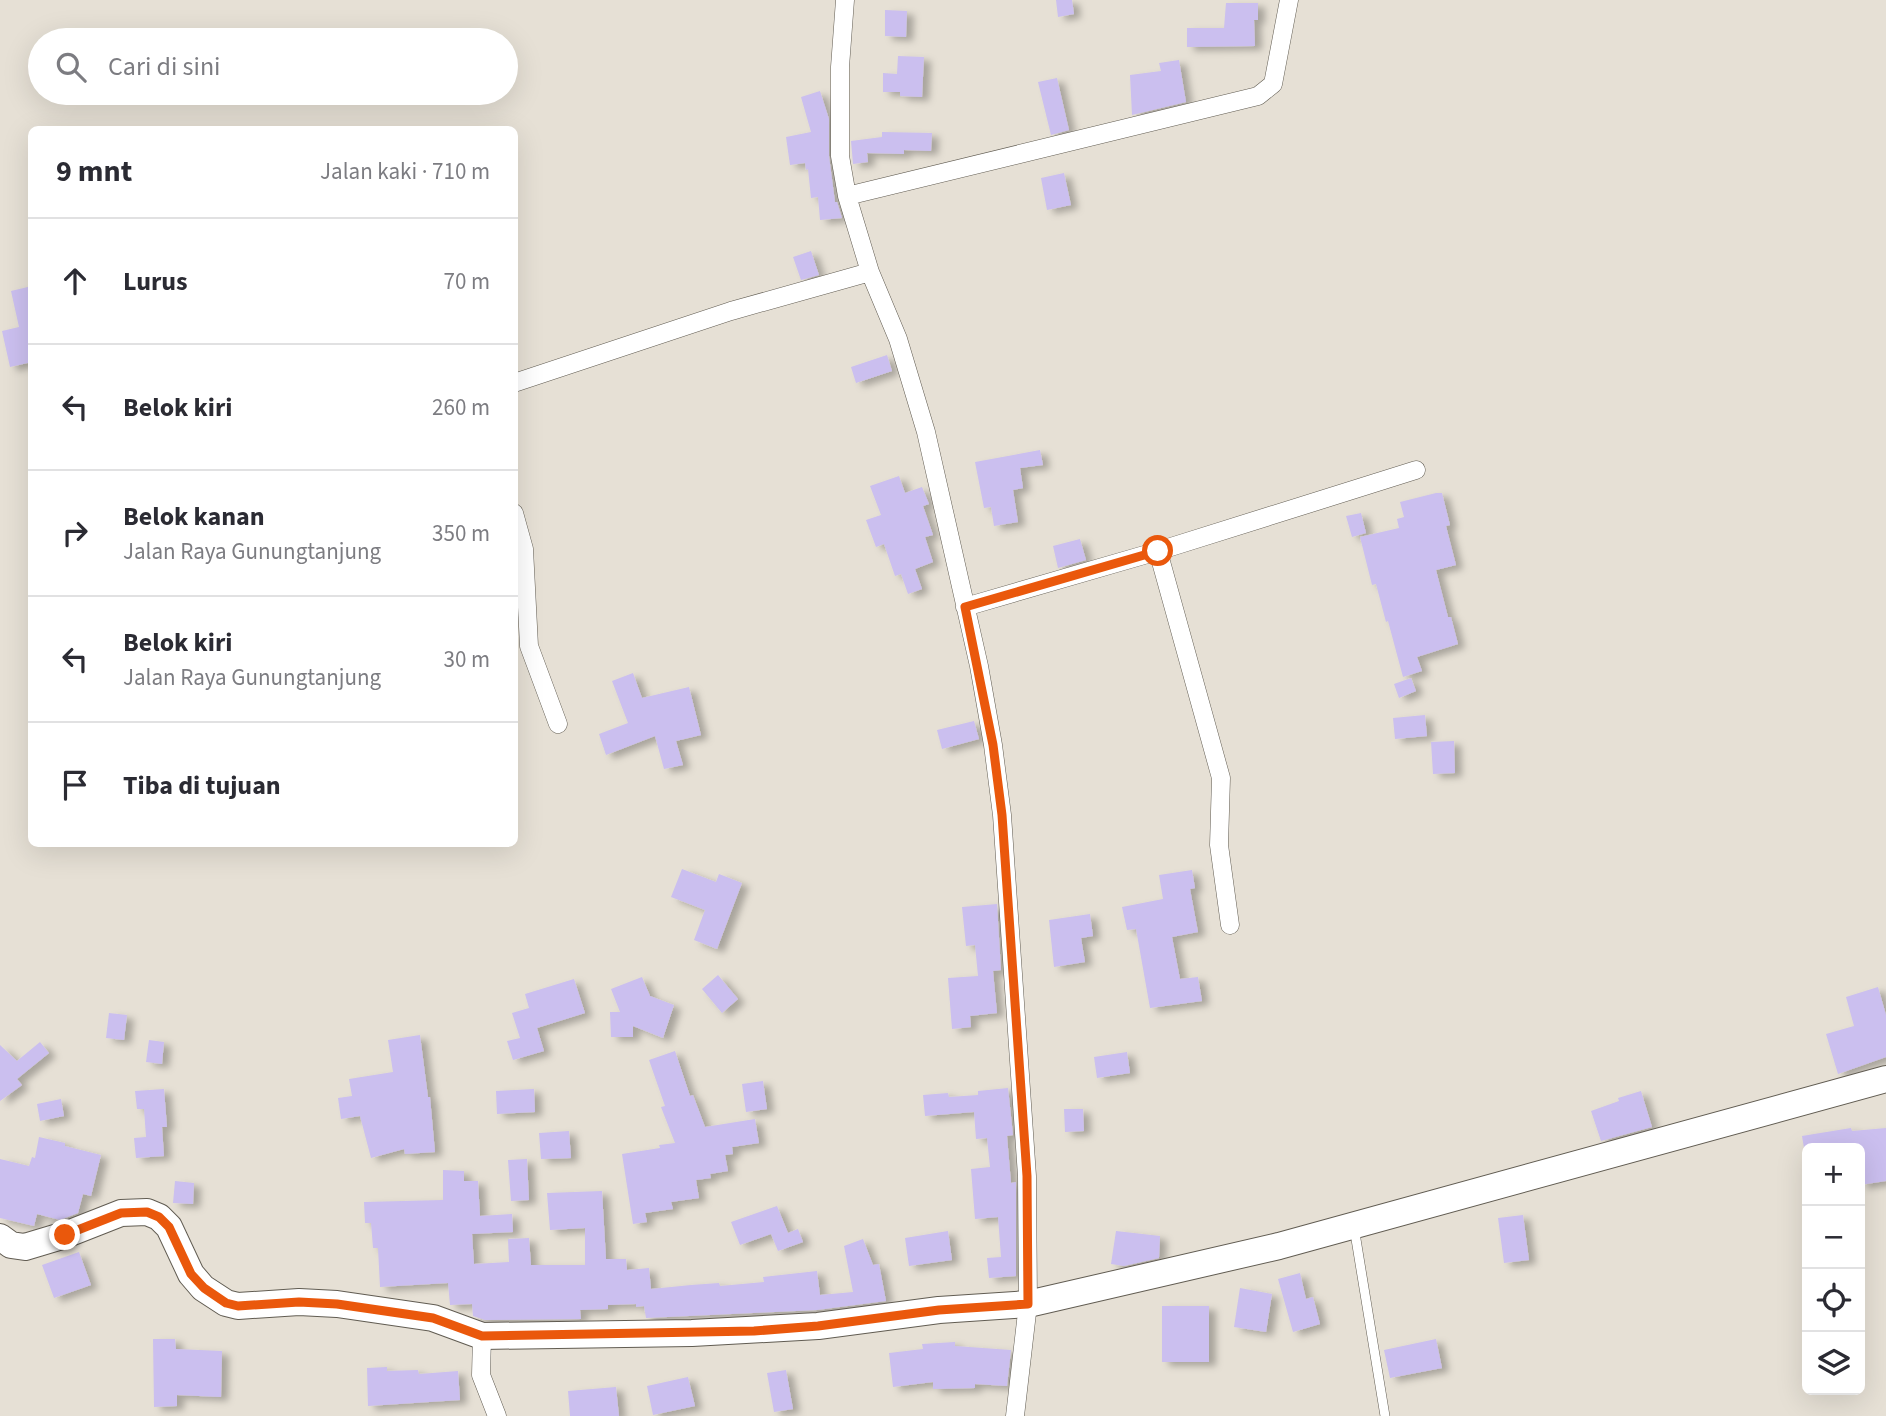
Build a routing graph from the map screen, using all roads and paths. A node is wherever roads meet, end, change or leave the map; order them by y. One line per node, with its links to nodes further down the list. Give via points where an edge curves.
1 (845, 0): 3 (street, via 840,156)
2 (1289, 0): 3 (street, via 1273,84 1258,96)
3 (847, 196): 4 (street)
4 (870, 272): 5 (street, via 731,311); 9 (street, via 898,339 926,432)
5 (518, 382)
6 (1416, 470): 8 (street)
7 (518, 527): 10 (street, via 524,549 529,646)
8 (1158, 551): 9 (street); 11 (street, via 1221,778 1219,845)
9 (965, 607): 15 (street, via 991,732 1002,815 1027,1176)
10 (558, 724)
11 (1230, 925)
12 (1886, 1079): 13 (main road)
13 (1354, 1225): 15 (main road); 19 (lane)
14 (0, 1237): 16 (main road, via 25,1247 121,1213 147,1212 169,1227 191,1274 226,1303 337,1304 433,1318)
15 (1028, 1304): 16 (main road, via 754,1331); 18 (street)
16 (482, 1336): 17 (street, via 481,1375)
17 (497, 1416)
18 (1015, 1416)
19 (1385, 1416)

